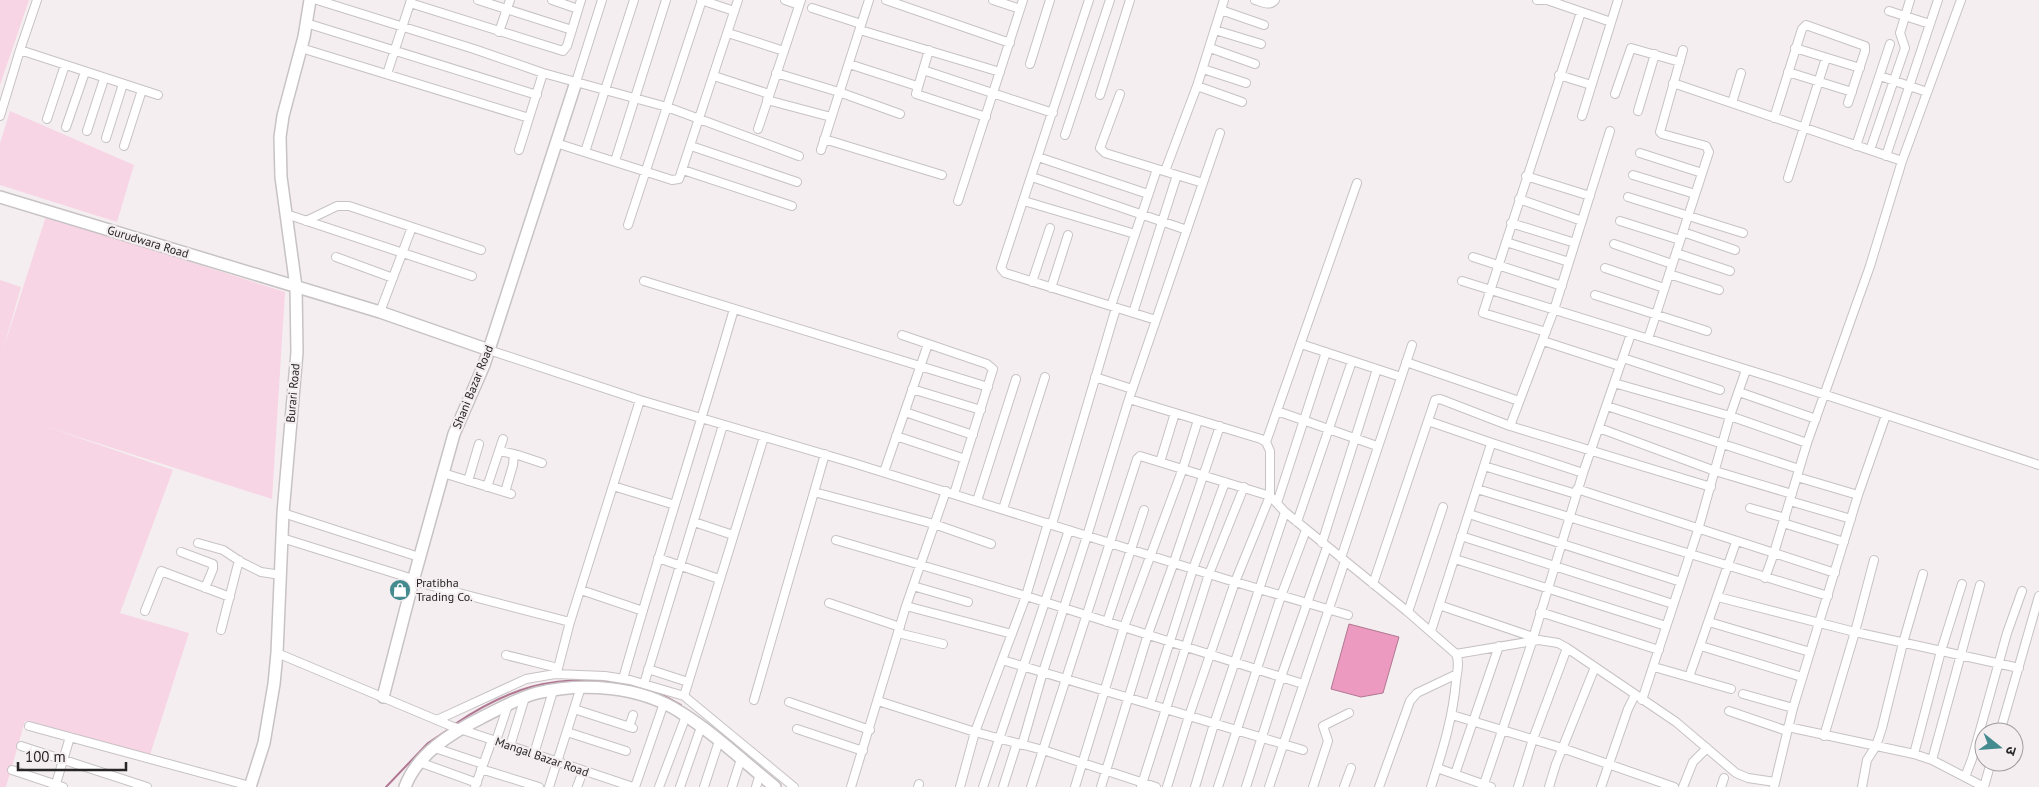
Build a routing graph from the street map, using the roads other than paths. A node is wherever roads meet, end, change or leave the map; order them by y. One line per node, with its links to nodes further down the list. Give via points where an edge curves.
1 (37, 0): 58 (street)
2 (310, 0): 43 (street, Burari Road)
3 (317, 0): 45 (street)
4 (478, 0): 34 (street)
5 (510, 0): 34 (street)
6 (553, 0): 35 (street)
7 (581, 0): 35 (street)
8 (602, 0): 85 (street)
9 (634, 0): 94 (street)
10 (666, 0): 106 (street)
11 (702, 0): 38 (street); 110 (street)
12 (738, 0): 38 (street)
13 (784, 0): 32 (street)
14 (869, 0): 47 (street)
15 (886, 0): 52 (street)
16 (993, 0): 36 (street)
17 (1023, 0): 36 (street)
18 (1050, 0): 67 (street)
19 (1090, 0): 112 (street)
20 (1110, 0): 128 (street)
21 (1130, 0): 104 (street)
22 (1224, 0): 37 (street)
23 (1255, 0): 24 (street, via 1266,4)
24 (1275, 0)
25 (1537, 0): 26 (street)
26 (1546, 0): 40 (street)
27 (1618, 0): 42 (street)
28 (1910, 0): 41 (street)
29 (1938, 0): 44 (street)
30 (1961, 0): 99 (street)
31 (410, 2): 45 (street); 50 (street)
32 (800, 2): 62 (street)
33 (812, 8): 47 (street)
34 (507, 9): 48 (street); 50 (street)
35 (578, 9): 48 (street)
36 (1020, 9): 52 (street)
37 (1221, 10): 46 (street); 49 (street)
38 (734, 11): 51 (street)
39 (1889, 11): 41 (street)
40 (1581, 12): 42 (street); 80 (street)
41 (1905, 16): 44 (street); 84 (street, via 1900,35 1906,46)
42 (1611, 22): 90 (street)
43 (306, 23): 55 (street, Burari Road); 61 (street)
44 (1930, 24): 93 (street)
45 (402, 25): 61 (street); 76 (street)
46 (1264, 25)
47 (861, 27): 59 (street); 66 (street)
48 (572, 30): 50 (street, via 563,51)
49 (1215, 30): 53 (street); 56 (street)
50 (499, 32)
51 (728, 33): 62 (street); 81 (street)
52 (1010, 43): 74 (street)
53 (1261, 44)
54 (1890, 44): 82 (street)
55 (301, 48): 78 (street); 167 (street, Burari Road, via 280,137)
56 (1210, 48): 68 (street); 71 (street)
57 (1795, 48): 64 (street); 70 (street, via 1804,26 1811,26 1865,46); 75 (street)
58 (20, 50): 69 (street); 114 (street)
59 (929, 50): 72 (street); 74 (street)
60 (1683, 50): 65 (street)
61 (394, 51): 78 (street); 103 (street)
62 (784, 51): 79 (street)
63 (1655, 54): 65 (street); 101 (street, via 1631,48); 111 (street)
64 (1826, 58): 70 (street); 86 (street)
65 (1680, 62): 88 (street)
66 (849, 64): 91 (street); 96 (street)
67 (1030, 64)
68 (1255, 64)
69 (65, 65): 73 (street); 120 (street)
70 (1860, 68): 98 (street)
71 (1203, 69): 87 (street); 92 (street)
72 (923, 70): 91 (street); 97 (street)
73 (85, 72): 83 (street); 122 (street)
74 (1000, 72): 97 (street)
75 (1788, 72): 86 (street); 119 (street)
76 (543, 73): 85 (street); 103 (street)
77 (1741, 73): 108 (street)
78 (387, 74): 118 (street)
79 (776, 74): 96 (street); 105 (street)
80 (1559, 75): 90 (street); 152 (street)
81 (714, 76): 105 (street); 121 (street)
82 (1880, 76): 84 (street); 134 (street)
83 (104, 79): 89 (street); 126 (street)
84 (1895, 81): 93 (street); 137 (street)
85 (576, 82): 94 (street); 131 (street, Shani Bazar Road)
86 (1818, 82): 98 (street); 123 (street)
87 (1246, 83)
88 (1673, 83): 108 (street); 148 (street, via 1660,132 1709,149)
89 (123, 84): 95 (street); 129 (street)
90 (1591, 84): 115 (street)
91 (918, 86): 117 (street, via 917,95)
92 (1197, 86): 107 (street); 146 (street)
93 (1910, 86): 99 (street); 141 (street)
94 (604, 89): 106 (street); 138 (street)
95 (142, 90): 102 (street); 132 (street)
96 (840, 92): 113 (street); 116 (street)
97 (993, 92): 112 (street); 117 (street)
98 (1852, 92): 109 (street)
99 (1927, 92): 144 (street)
100 (1120, 94): 146 (street, via 1100,148 1105,153)
101 (1615, 94)
102 (158, 95)
103 (537, 95): 118 (street)
104 (1100, 95)
105 (768, 97): 116 (street); 124 (street)
106 (635, 98): 110 (street); 143 (street)
107 (1242, 102)
108 (1732, 103): 119 (street)
109 (1848, 103)
110 (667, 107): 121 (street); 147 (street)
111 (1638, 111)
112 (1053, 113): 142 (street)
113 (900, 114)
114 (0, 116)
115 (1582, 116)
116 (831, 117): 130 (street)
117 (986, 117): 164 (street)
118 (529, 118): 135 (street)
119 (1774, 118): 123 (street)
120 (47, 119)
121 (699, 120): 133 (street); 140 (street)
122 (66, 126)
123 (1804, 128): 134 (street); 154 (street)
124 (758, 129)
125 (1610, 130): 161 (street)
126 (87, 131)
127 (1220, 133): 156 (street)
128 (1065, 135)
129 (106, 138)
130 (824, 139): 136 (street); 150 (street)
131 (556, 143): 138 (street); 226 (street, Shani Bazar Road)
132 (124, 146)
133 (691, 146): 145 (street); 155 (street)
134 (1856, 146): 137 (street)
135 (519, 150)
136 (821, 150)
137 (1870, 150): 141 (street)
138 (585, 152): 143 (street)
139 (1640, 153): 148 (street)
140 (800, 156)
141 (1886, 156): 144 (street)
142 (1038, 157): 153 (street); 158 (street)
143 (615, 161): 147 (street)
144 (1902, 161): 245 (street, via 1870,266)
145 (683, 170): 147 (street, via 676,180); 166 (street)
146 (1161, 170): 149 (street); 158 (street)
147 (646, 172): 175 (street)
148 (1702, 172): 159 (street)
149 (1178, 174): 156 (street); 173 (street)
150 (942, 175)
151 (1633, 175): 159 (street)
152 (1526, 176): 161 (street); 163 (street)
153 (1032, 177): 165 (street); 168 (street)
154 (1788, 178)
155 (797, 182)
156 (1203, 183): 178 (street)
157 (1357, 184): 224 (street)
158 (1148, 194): 168 (street)
159 (1695, 194): 169 (street)
160 (0, 196): 204 (street, Gurudwara Road)
161 (1590, 196): 171 (street)
162 (1628, 197): 169 (street)
163 (1519, 199): 171 (street); 174 (street)
164 (958, 201)
165 (1024, 201): 180 (street); 202 (street, via 1001,268 1005,273)
166 (792, 206)
167 (286, 214): 170 (street); 204 (street, Burari Road)
168 (1141, 216): 173 (street); 180 (street)
169 (1688, 216): 179 (street); 182 (street)
170 (306, 221): 176 (street, via 331,208 349,206); 189 (street)
171 (1582, 221): 184 (street)
172 (1620, 221): 182 (street)
173 (1162, 222): 178 (street); 214 (street)
174 (1511, 223): 183 (street); 184 (street)
175 (628, 225)
176 (412, 227): 186 (street); 189 (street)
177 (1050, 228): 202 (street)
178 (1186, 230): 216 (street)
179 (1743, 233)
180 (1135, 234): 210 (street)
181 (1068, 235): 205 (street)
182 (1681, 236): 187 (street); 188 (street)
183 (1506, 242): 192 (street); 194 (street)
184 (1575, 243): 192 (street)
185 (1614, 244): 193 (street)
186 (481, 250)
187 (1735, 250)
188 (1676, 252): 193 (street); 196 (street)
189 (403, 253): 198 (street); 199 (street)
190 (336, 257): 199 (street)
191 (1473, 257): 194 (street)
192 (1569, 262): 203 (street)
193 (1672, 264): 197 (street)
194 (1499, 265): 203 (street); 207 (street)
195 (1604, 268): 206 (street)
196 (1730, 271)
197 (1669, 274): 206 (street); 208 (street)
198 (472, 276)
199 (393, 278): 213 (street)
200 (1462, 281): 207 (street)
201 (644, 282): 211 (street)
202 (1032, 282): 205 (street)
203 (1562, 286): 212 (street)
204 (296, 287): 213 (street, Gurudwara Road); 316 (street, Burari Road, via 297,352)
205 (1051, 288): 210 (street)
206 (1664, 288): 215 (street)
207 (1491, 290): 212 (street); 218 (street, via 1483,313)
208 (1719, 290)
209 (1596, 295): 215 (street)
210 (1113, 307): 214 (street); 236 (street)
211 (734, 309): 232 (street); 256 (street)
212 (1554, 310): 218 (street); 219 (street)
213 (380, 312): 226 (street, Gurudwara Road)
214 (1133, 314): 216 (street)
215 (1656, 314): 217 (street); 221 (street)
216 (1156, 320): 242 (street)
217 (1707, 331)
218 (1546, 332): 222 (street)
219 (1630, 334): 221 (street); 228 (street)
220 (902, 335): 223 (street)
221 (1648, 339): 234 (street)
222 (1543, 341): 231 (street); 248 (street)
223 (928, 344): 232 (street); 240 (street, via 991,366 993,373)
224 (1301, 344): 227 (street); 251 (street)
225 (1412, 345): 230 (street)
226 (489, 350): 247 (street); 291 (street, Shani Bazar Road, via 454,434)
227 (1326, 352): 229 (street); 259 (street)
228 (1623, 358): 231 (street); 243 (street)
229 (1352, 361): 233 (street); 265 (street)
230 (1406, 362): 237 (street); 248 (street)
231 (1620, 366): 239 (street)
232 (920, 367): 240 (street); 241 (street)
233 (1377, 369): 237 (street); 269 (street)
234 (1746, 370): 244 (street); 245 (street)
235 (1045, 376): 313 (street)
236 (1095, 377): 242 (street); 324 (street)
237 (1401, 377): 276 (street)
238 (1016, 378): 308 (street)
239 (1614, 383): 249 (street); 255 (street)
240 (988, 387): 250 (street)
241 (912, 389): 250 (street); 252 (street)
242 (1132, 389): 246 (street)
243 (1720, 390)
244 (1739, 392): 255 (street); 257 (street)
245 (1825, 394): 254 (street); 257 (street)
246 (1129, 399): 253 (street); 329 (street)
247 (640, 400): 256 (street); 296 (street)
248 (1519, 401): 263 (street)
249 (1607, 406): 264 (street); 275 (street)
250 (981, 410): 266 (street)
251 (1277, 411): 259 (street); 271 (street)
252 (905, 412): 266 (street); 267 (street)
253 (1175, 413): 258 (street); 282 (street)
254 (1886, 415): 284 (street); 305 (street)
255 (1730, 416): 273 (street); 275 (street)
256 (702, 419): 261 (street); 310 (street)
257 (1816, 419): 273 (street)
258 (1198, 420): 262 (street); 286 (street)
259 (1304, 420): 265 (street); 309 (street)
260 (1428, 421): 263 (street, via 1437,399); 272 (street); 366 (street)
261 (723, 425): 268 (street); 321 (street)
262 (1220, 426): 271 (street); 292 (street)
263 (1510, 426): 277 (street)
264 (1598, 428): 277 (street); 288 (street)
265 (1328, 429): 269 (street); 322 (street)
266 (973, 435): 281 (street)
267 (896, 436): 281 (street); 289 (street)
268 (764, 437): 279 (street); 328 (street)
269 (1354, 438): 276 (street); 339 (street)
270 (503, 439): 278 (street)
271 (1266, 442): 306 (street, via 1270,450)
272 (1489, 442): 285 (street); 290 (street)
273 (1807, 443): 287 (street)
274 (479, 444): 294 (street)
275 (1722, 445): 287 (street); 288 (street)
276 (1377, 446): 348 (street)
277 (1590, 450): 290 (street); 299 (street)
278 (499, 451): 297 (street); 297 (street, via 514,454 508,493)
279 (825, 454): 289 (street); 303 (street)
280 (518, 455): 283 (street)
281 (965, 459): 304 (street)
282 (1160, 462): 286 (street); 336 (street, via 1140,456 1136,459)
283 (542, 463)
284 (2039, 464)
285 (1484, 466): 300 (street); 302 (street)
286 (1182, 468): 292 (street); 344 (street)
287 (1799, 469): 293 (street)
288 (1715, 471): 299 (street); 307 (street)
289 (884, 472): 301 (street)
290 (1583, 472): 302 (street)
291 (443, 473): 294 (street); 345 (street, Shani Bazar Road)
292 (1204, 475): 295 (street); 351 (street)
293 (1797, 477): 305 (street); 307 (street)
294 (468, 481): 297 (street)
295 (1225, 482): 298 (street); 356 (street)
296 (613, 486): 310 (street); 373 (street)
297 (487, 487)
298 (1244, 488): 306 (street); 358 (street)
299 (1711, 488): 327 (street)
300 (1476, 489): 317 (street); 318 (street)
301 (946, 491): 304 (street); 323 (street)
302 (1577, 491): 318 (street); 327 (street)
303 (814, 492): 323 (street); 454 (street)
304 (954, 494): 308 (street)
305 (1858, 495): 319 (street)
306 (1270, 496): 309 (street); 364 (street)
307 (1791, 498): 319 (street); 320 (street)
308 (978, 501): 313 (street)
309 (1277, 503): 315 (street)
310 (675, 505): 346 (street)
311 (1443, 507): 392 (street)
312 (1750, 508): 320 (street)
313 (1003, 509): 324 (street)
314 (1144, 510): 340 (street)
315 (1285, 512): 322 (street); 371 (street)
316 (284, 513): 331 (street, Burari Road); 345 (street)
317 (1469, 514): 330 (street); 338 (street)
318 (1569, 517): 338 (street); 343 (street)
319 (1851, 519): 334 (street)
320 (1784, 521): 334 (street); 342 (street)
321 (694, 522): 328 (street); 354 (street)
322 (1297, 522): 326 (street)
323 (934, 524): 337 (street); 352 (street)
324 (1050, 524): 325 (street); 375 (street)
325 (1069, 530): 329 (street); 383 (street)
326 (1306, 530): 339 (street); 376 (street)
327 (1698, 530): 333 (street); 343 (street)
328 (733, 535): 362 (street)
329 (1087, 536): 336 (street); 388 (street)
330 (1462, 536): 347 (street); 353 (street)
331 (282, 538): 360 (street, Burari Road); 363 (street)
332 (836, 540): 352 (street)
333 (1736, 542): 342 (street); 355 (street)
334 (1844, 542): 357 (street)
335 (198, 543): 349 (street, via 223,550)
336 (1110, 543): 340 (street); 394 (street)
337 (991, 544)
338 (1561, 544): 353 (street); 365 (street)
339 (1324, 545): 348 (street); 384 (street)
340 (1131, 550): 344 (street); 397 (street)
341 (181, 552): 370 (street, via 213,564)
342 (1774, 553): 357 (street); 361 (street)
343 (1690, 554): 355 (street); 365 (street)
344 (1150, 556): 351 (street); 401 (street)
345 (419, 557): 363 (street, Shani Bazar Road)
346 (658, 558): 354 (street); 391 (street)
347 (1455, 558): 372 (street); 386 (street)
348 (1343, 559): 366 (street); 389 (street)
349 (239, 560): 360 (street, via 262,572); 380 (street)
350 (1874, 560): 405 (street)
351 (1174, 562): 356 (street); 407 (street)
352 (921, 565): 369 (street); 375 (street)
353 (1555, 565): 372 (street); 385 (street)
354 (680, 566): 362 (street); 430 (street)
355 (1729, 567): 361 (street); 377 (street)
356 (1193, 569): 358 (street); 408 (street)
357 (1835, 573): 378 (street)
358 (1209, 574): 364 (street); 413 (street)
359 (1923, 574): 409 (street)
360 (281, 575): 419 (street, Burari Road)
361 (1765, 578): 378 (street)
362 (719, 579): 441 (street)
363 (413, 580): 396 (street); 450 (street, Shani Bazar Road)
364 (1236, 582): 371 (street); 420 (street)
365 (1681, 582): 385 (street)
366 (1373, 584): 392 (street)
367 (1962, 584): 417 (street)
368 (1980, 585): 421 (street)
369 (913, 586): 381 (street); 387 (street)
370 (205, 588): 380 (street); 390 (street, via 161,571)
371 (1260, 589): 376 (street); 425 (street)
372 (1547, 589): 393 (street); 400 (street)
373 (581, 590): 391 (street); 396 (street)
374 (2022, 591): 426 (street)
375 (1026, 596): 383 (street); 406 (street)
376 (1281, 596): 384 (street); 431 (street)
377 (1718, 596): 398 (street); 399 (street)
378 (1828, 596): 399 (street)
379 (2039, 596): 429 (street)
380 (230, 597): 402 (street)
381 (968, 602)
382 (829, 603): 403 (street)
383 (1046, 603): 388 (street); 427 (street)
384 (1307, 603): 389 (street); 436 (street)
385 (1673, 604): 400 (street)
386 (1439, 605): 404 (street); 411 (street)
387 (906, 606): 403 (street); 406 (street)
388 (1064, 609): 394 (street); 434 (street)
389 (1328, 609): 395 (street); 443 (street)
390 (145, 612)
391 (643, 612): 440 (street)
392 (1408, 612): 404 (street)
393 (1540, 612): 411 (street); 415 (street)
394 (1085, 615): 397 (street); 439 (street)
395 (1348, 616)
396 (570, 622): 433 (street)
397 (1108, 622): 401 (street)
398 (1709, 622): 412 (street); 418 (street)
399 (1819, 623): 405 (street); 418 (street)
400 (1666, 626): 415 (street)
401 (1124, 627): 407 (street); 445 (street)
402 (221, 630)
403 (899, 630): 410 (street); 455 (street)
404 (1431, 631): 423 (street)
405 (1855, 632): 409 (street); 483 (street)
406 (1012, 634): 424 (street)
407 (1148, 634): 408 (street); 452 (street)
408 (1170, 641): 413 (street); 458 (street)
409 (1903, 643): 417 (street); 494 (street)
410 (943, 644)
411 (1531, 644): 414 (street, via 1547,640); 416 (street); 479 (street)
412 (1701, 646): 437 (street); 438 (street)
413 (1187, 647): 420 (street); 462 (street)
414 (1566, 650): 432 (street); 487 (street)
415 (1659, 650): 428 (street)
416 (1498, 651): 423 (street); 470 (street)
417 (1941, 651): 421 (street); 503 (street)
418 (1810, 652): 438 (street)
419 (278, 653): 450 (street, Mangal Bazar Road); 529 (street, Burari Road, via 270,715)
420 (1210, 654): 425 (street); 468 (street)
421 (1960, 655): 426 (street); 506 (street)
422 (506, 656): 433 (street)
423 (1457, 656): 435 (street)
424 (1002, 660): 427 (street); 482 (street)
425 (1235, 662): 431 (street); 472 (street)
426 (1999, 663): 429 (street); 520 (street)
427 (1023, 666): 434 (street); 486 (street)
428 (1654, 667): 437 (street); 453 (street)
429 (2019, 668): 471 (street)
430 (648, 669): 441 (street); 442 (street)
431 (1256, 669): 436 (street); 480 (street)
432 (1594, 670): 453 (street); 496 (street)
433 (556, 671): 440 (street); 469 (street, via 526,678)
434 (1043, 672): 439 (street); 490 (street)
435 (1457, 673): 466 (street); 559 (street, via 1417,693 1410,701)
436 (1281, 677): 443 (street); 485 (street)
437 (1690, 677): 446 (street)
438 (1802, 677): 460 (street)
439 (1065, 678): 445 (street); 497 (street)
440 (624, 679): 442 (street)
441 (688, 682): 449 (street)
442 (644, 684): 449 (street)
443 (1303, 684): 491 (street)
444 (581, 687): 447 (street); 457 (street, via 623,691); 461 (street)
445 (1104, 689): 452 (street); 509 (street)
446 (1731, 689)
447 (553, 691): 451 (street); 502 (street)
448 (1743, 694): 460 (street)
449 (684, 696): 543 (street)
450 (383, 697): 469 (street, Mangal Bazar Road)
451 (525, 697): 459 (street); 493 (street)
452 (1128, 697): 458 (street); 515 (street)
453 (1637, 697): 501 (street, via 1676,722); 510 (street, via 1628,709)
454 (754, 700)
455 (878, 701): 478 (street); 482 (street)
456 (789, 702): 478 (street)
457 (664, 703): 467 (street); 535 (street)
458 (1150, 704): 462 (street)
459 (508, 705): 474 (street); 488 (street)
460 (1793, 708): 477 (street)
461 (574, 709): 465 (street, via 631,728); 481 (street)
462 (1166, 709): 468 (street); 525 (street)
463 (1729, 711): 477 (street)
464 (1349, 713): 557 (street, via 1322,728 1328,744)
465 (633, 715)
466 (1452, 715): 470 (street); 513 (street)
467 (686, 716): 475 (street); 536 (street)
468 (1189, 716): 472 (street); 552 (street)
469 (439, 721): 474 (street, Mangal Bazar Road)
470 (1474, 721): 479 (street); 519 (street)
471 (2003, 722)
472 (1214, 724): 480 (street); 553 (street)
473 (29, 726): 484 (street)
474 (455, 727): 488 (street, Mangal Bazar Road); 495 (street)
475 (702, 728): 489 (street); 537 (street); 538 (street)
476 (797, 729): 500 (street)
477 (1787, 729): 483 (street); 523 (street)
478 (870, 730): 500 (street)
479 (1502, 730): 487 (street); 527 (street)
480 (1236, 731): 485 (street); 554 (street)
481 (567, 732): 499 (street); 508 (street)
482 (975, 732): 486 (street); 545 (street)
483 (1824, 736): 494 (street)
484 (70, 737): 505 (street); 529 (street)
485 (1262, 738): 491 (street); 555 (street)
486 (999, 739): 490 (street); 546 (street)
487 (1533, 739): 496 (street); 561 (street)
488 (494, 741): 493 (street, Mangal Bazar Road); 511 (street)
489 (719, 741): 504 (street); 539 (street)
490 (1019, 744): 497 (street); 547 (street)
491 (1283, 744): 498 (street); 556 (street)
492 (21, 746): 505 (street)
493 (510, 746): 502 (street, Mangal Bazar Road)
494 (1876, 746): 503 (street); 567 (street, via 1867,760)
495 (435, 748): 507 (street); 511 (street)
496 (1562, 748): 510 (street); 562 (street)
497 (1043, 750): 509 (street); 548 (street)
498 (1303, 750)
499 (626, 751)
500 (862, 751): 544 (street)
501 (1703, 751): 523 (street, via 1742,776); 565 (street, via 1693,762)
502 (534, 754): 508 (street, Mangal Bazar Road)
503 (1914, 754): 506 (street)
504 (741, 759): 518 (street); 540 (street)
505 (63, 760): 526 (street); 528 (street)
506 (1932, 760): 520 (street)
507 (418, 762): 524 (street); 530 (street)
508 (557, 762): 516 (street, Mangal Bazar Road); 532 (street)
509 (1082, 762): 515 (street); 549 (street)
510 (1608, 764): 563 (street); 564 (street)
511 (482, 767): 524 (street); 531 (street)
512 (1350, 768): 558 (street)
513 (1436, 768): 519 (street); 560 (street)
514 (12, 770): 526 (street)
515 (1106, 770): 525 (street); 550 (street)
516 (583, 771): 521 (street, Mangal Bazar Road); 533 (street)
517 (1989, 772): 568 (street)
518 (760, 774): 541 (street); 542 (street)
519 (1454, 774): 527 (street)
520 (1965, 777): 568 (street)
521 (606, 778): 534 (street); 535 (street, Mangal Bazar Road)
522 (1724, 778): 566 (street)
523 (1775, 784)
524 (476, 785)
525 (1141, 785): 551 (street)
526 (58, 786)
527 (1486, 786)
528 (146, 787)
529 (250, 787)
530 (406, 787)
531 (539, 787)
532 (549, 787)
533 (577, 787)
534 (602, 787)
535 (634, 787)
536 (659, 787)
537 (680, 787)
538 (685, 787)
539 (704, 787)
540 (732, 787)
541 (756, 787)
542 (776, 787)
543 (794, 787)
544 (851, 787)
545 (960, 787)
546 (983, 787)
547 (1003, 787)
548 (1031, 787)
549 (1075, 787)
550 (1101, 787)
551 (1156, 787)
552 (1167, 787)
553 (1195, 787)
554 (1218, 787)
555 (1246, 787)
556 (1269, 787)
557 (1313, 787)
558 (1344, 787)
559 (1379, 787)
560 (1431, 787)
561 (1518, 787)
562 (1549, 787)
563 (1600, 787)
564 (1674, 787)
565 (1683, 787)
566 (1721, 787)
567 (1862, 787)
568 (1984, 787)

